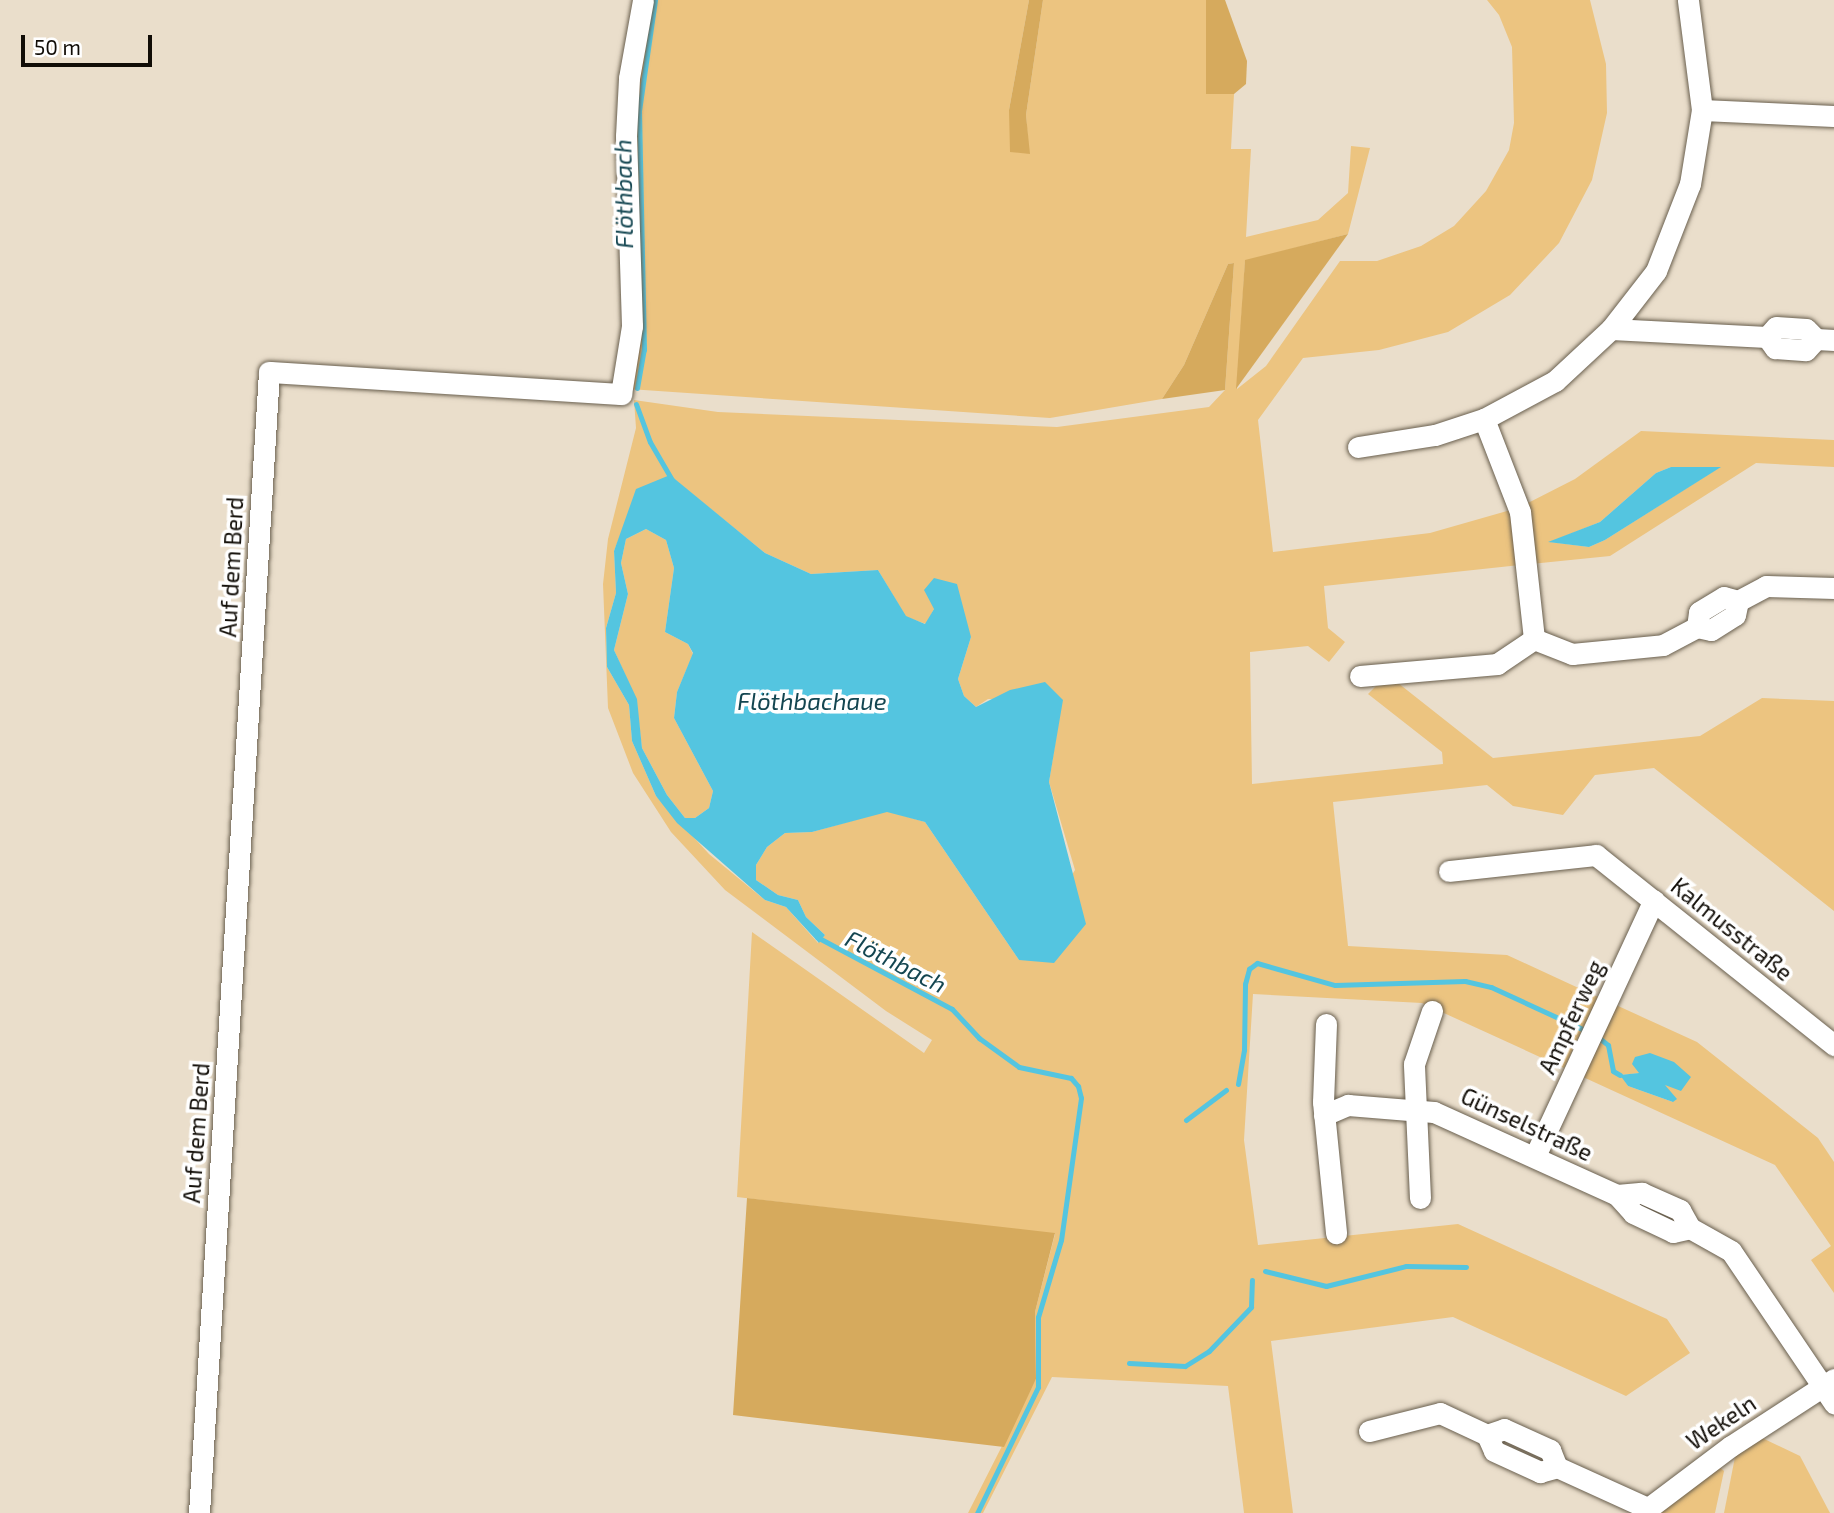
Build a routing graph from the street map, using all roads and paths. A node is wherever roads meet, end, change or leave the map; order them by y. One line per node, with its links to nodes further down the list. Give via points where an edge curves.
1 (643, 0): 25 (street, Auf dem Berd, via 629,90 632,326 621,394 269,372)
2 (1688, 0): 3 (street)
3 (1703, 110): 4 (street); 5 (street, via 1690,184 1656,271)
4 (1834, 116)
5 (1611, 330): 6 (street, via 1766,337 1776,327 1806,329); 7 (street, via 1555,381)
6 (1825, 340)
7 (1484, 419): 8 (street, via 1435,435); 10 (street, via 1520,512)
8 (1358, 447)
9 (1834, 588): 10 (street, via 1766,586 1738,601 1724,597 1699,612 1697,627 1663,645 1583,654)
10 (1534, 639): 11 (street, via 1497,663)
11 (1360, 676)
12 (1449, 871): 13 (street, Kalmusstraße, via 1596,855)
13 (1654, 900): 16 (street, Kalmusstraße); 19 (street, Ampferweg)
14 (1432, 1011): 17 (street, via 1415,1053)
15 (1326, 1024): 18 (street)
16 (1834, 1045)
17 (1413, 1108): 18 (street, Günselstraße, via 1348,1105); 19 (street, Günselstraße, via 1450,1117); 20 (street)
18 (1324, 1115): 21 (street)
19 (1535, 1156): 22 (street, Günselstraße, via 1617,1195 1633,1213 1673,1232 1690,1228 1726,1245)
20 (1420, 1198)
21 (1336, 1233)
22 (1830, 1389): 24 (street, Wekeln)
23 (1369, 1431): 24 (street, via 1440,1413 1487,1435 1494,1451 1540,1472 1557,1467)
24 (1644, 1510)
25 (199, 1513)

